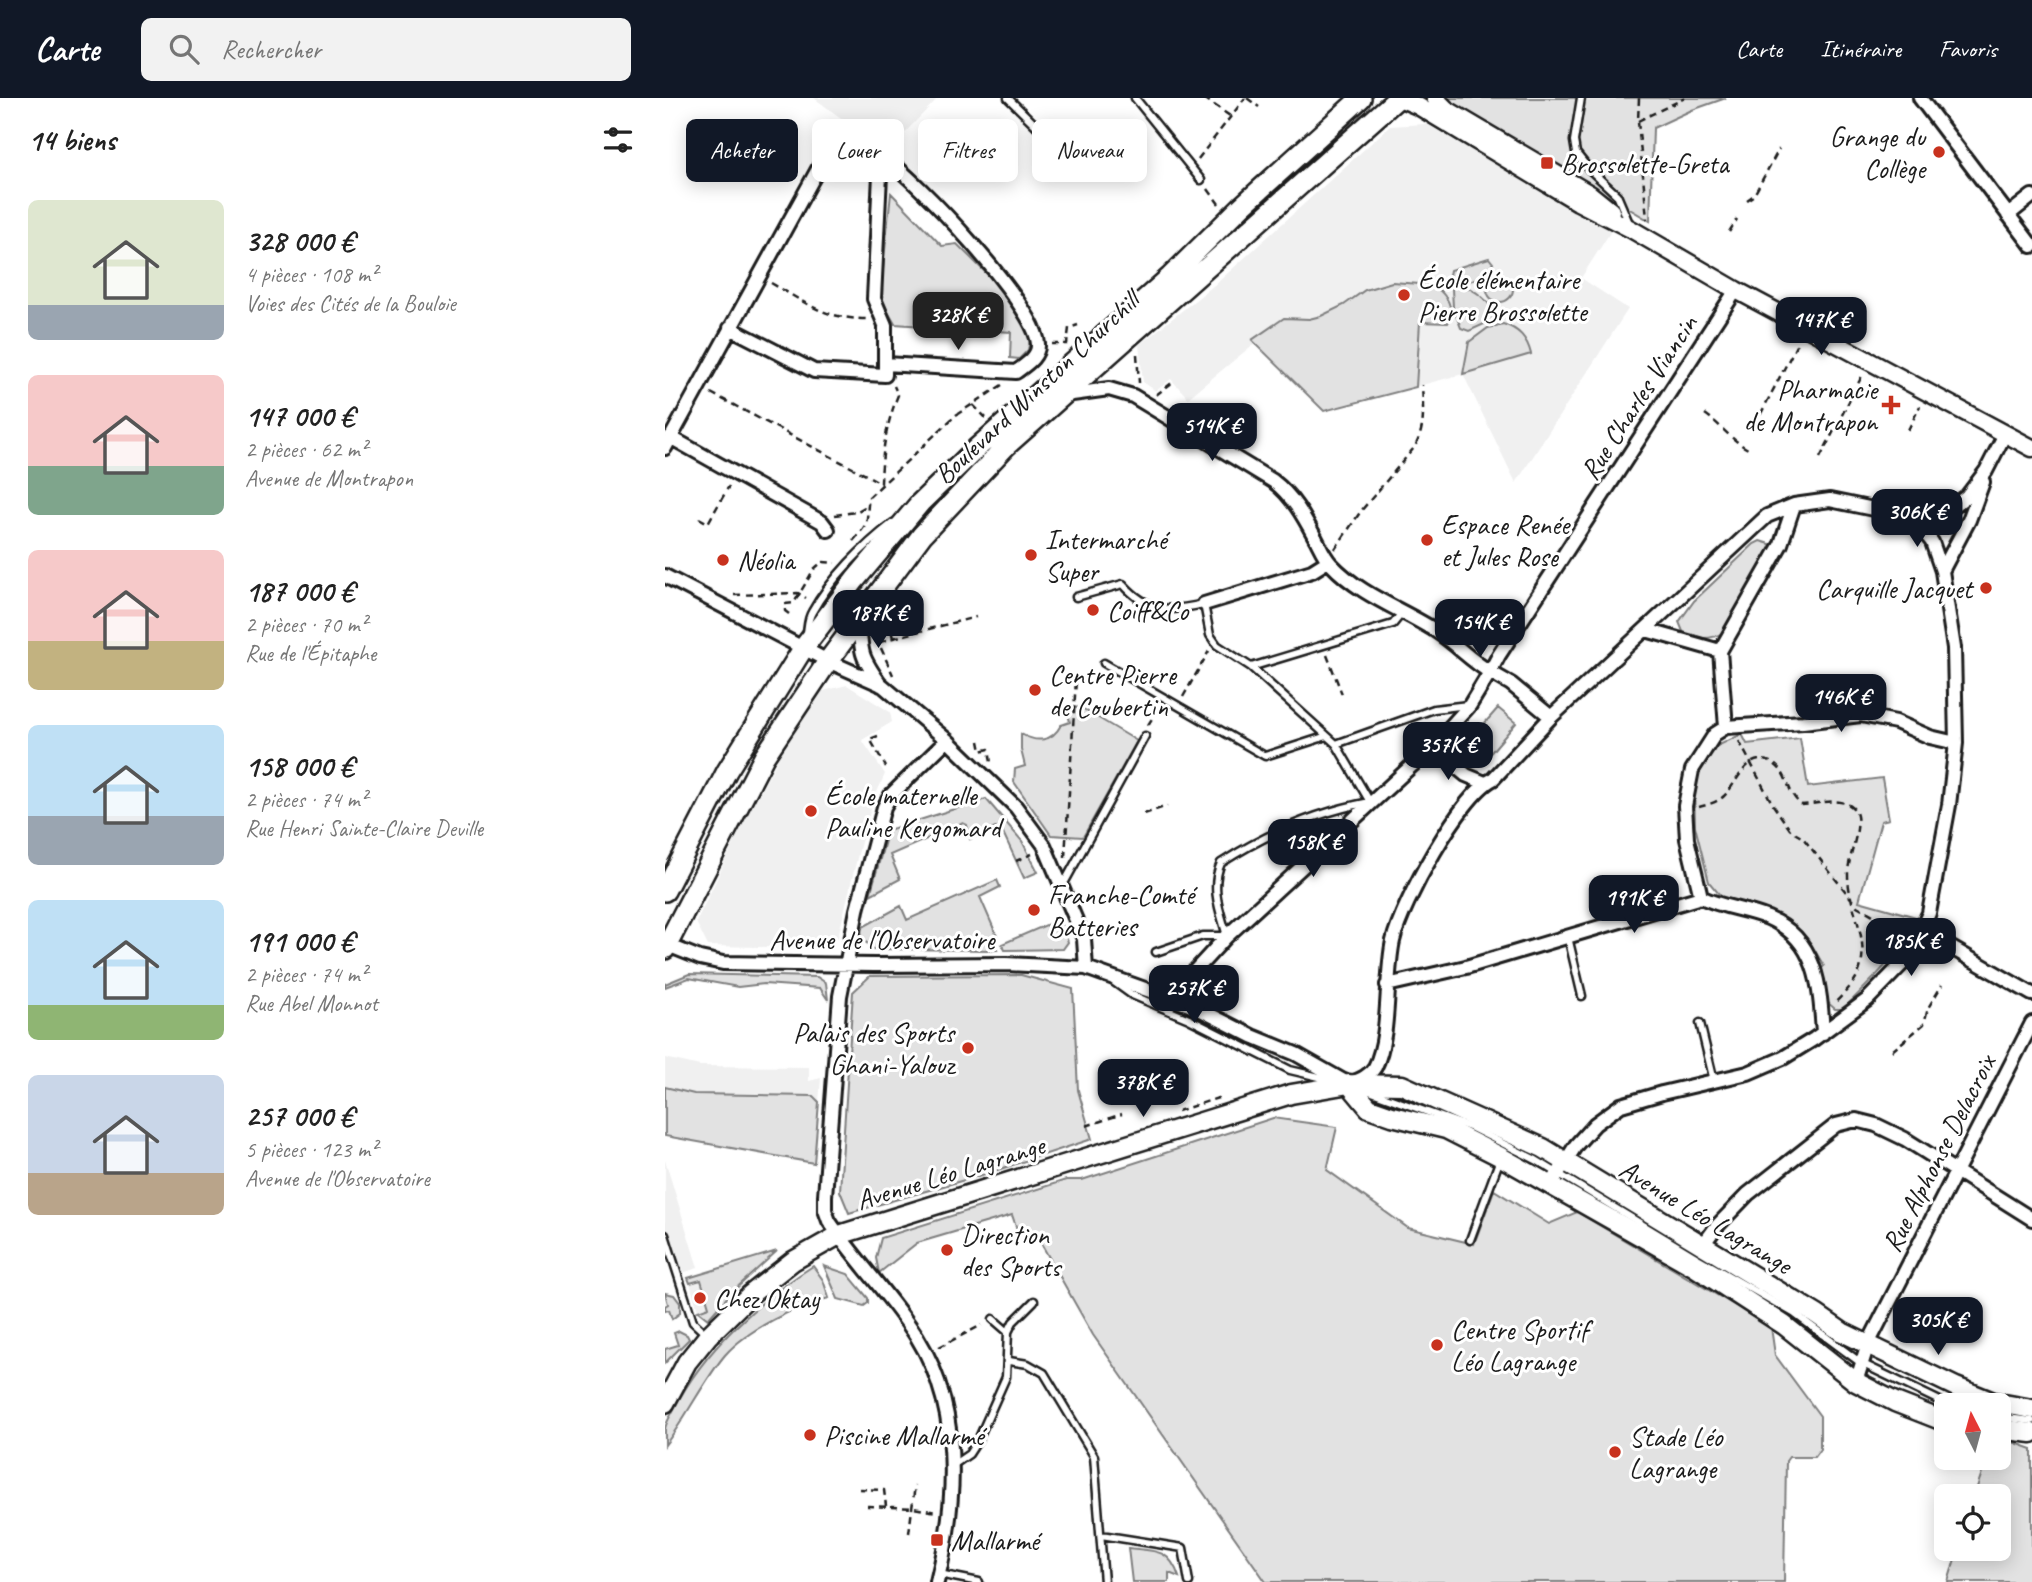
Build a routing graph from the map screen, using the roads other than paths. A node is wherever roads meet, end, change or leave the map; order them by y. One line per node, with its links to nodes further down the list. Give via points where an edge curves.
1 (1008, 98): 9 (lane)
2 (1135, 98): 13 (lane)
3 (1361, 98): 38 (main road, Boulevard Winston Churchill, via 920,503)
4 (1398, 98): 17 (street); 22 (main road, Boulevard Winston Churchill)
5 (1420, 98): 10 (lane, via 1488,141)
6 (1434, 98): 10 (street)
7 (1581, 98): 17 (lane, via 1576,153 1617,195)
8 (1920, 98): 16 (street)
9 (1032, 122)
10 (1508, 144): 17 (street, via 1590,194)
11 (904, 173): 21 (street, via 987,261 1019,303 1038,345 1031,360 1016,372)
12 (812, 180): 20 (street)
13 (1201, 180)
14 (880, 182): 21 (street, via 874,299 885,325)
15 (2032, 197): 16 (street)
16 (2008, 215): 18 (street)
17 (1631, 229): 19 (street)
18 (2032, 246)
19 (1736, 290): 23 (street); 43 (street, Rue Charles Viancin)
20 (730, 328): 21 (street, via 814,371); 24 (street)
21 (885, 369)
22 (1064, 396): 30 (street, via 1103,390 1133,396 1273,481 1295,503); 36 (main road, Boulevard Winston Churchill, via 970,481 922,535)
23 (2005, 434): 25 (street); 26 (street)
24 (668, 443): 29 (street, via 735,474)
25 (2032, 448)
26 (1986, 471): 28 (street, via 1955,505); 31 (street, via 1969,520)
27 (1794, 505): 28 (street, via 1830,500); 37 (street, via 1767,516); 39 (street, via 1781,544)
28 (1912, 517): 31 (street, via 1933,542)
29 (825, 526)
30 (1328, 561): 34 (street, via 1312,571); 35 (street, via 1363,592)
31 (1942, 571): 51 (street, via 1954,648)
32 (665, 576): 38 (street)
33 (1076, 597): 34 (lane, via 1123,584 1136,599 1154,607 1170,610)
34 (1204, 604): 42 (lane, via 1210,635 1217,645)
35 (1402, 613): 42 (lane, via 1393,624); 43 (street, via 1439,632)
36 (859, 620): 40 (main road, Boulevard Winston Churchill); 44 (street, via 864,661)
37 (1646, 630): 39 (street); 46 (street)
38 (804, 648): 40 (street); 57 (main road, Boulevard Winston Churchill, via 727,771)
39 (1720, 651): 47 (street)
40 (828, 660): 44 (street); 62 (main road, Boulevard Winston Churchill, via 764,757)
41 (1104, 663): 49 (lane, via 1265,756)
42 (1251, 667): 49 (lane)
43 (1490, 672): 45 (street, Rue Charles Viancin); 46 (street)
44 (882, 685): 50 (street)
45 (1470, 705): 52 (lane, via 1434,709); 53 (street, Rue Charles Viancin)
46 (1551, 717): 54 (street)
47 (1730, 727): 51 (street, via 1861,715); 58 (street, via 1716,734 1692,770 1685,810)
48 (1144, 735): 56 (lane)
49 (1327, 736): 52 (lane)
50 (947, 740): 56 (street, via 1016,807 1044,845); 64 (street, via 884,807)
51 (1956, 743): 59 (street, via 1929,913)
52 (1336, 744): 55 (lane)
53 (1432, 747): 54 (street, via 1466,775); 55 (street, Rue Charles Viancin)
54 (1485, 783): 67 (street, via 1425,866 1394,939)
55 (1370, 802): 60 (street, Rue Charles Viancin); 60 (lane, via 1299,822 1221,863 1214,888)
56 (1062, 887): 65 (street, via 1084,939)
57 (665, 891)
58 (1701, 897): 61 (street); 73 (street, via 1768,918 1805,946 1817,973)
59 (1919, 925): 68 (street); 73 (street, via 1902,964 1867,1000)
60 (1227, 936): 63 (lane, via 1203,936); 70 (street, Rue Charles Viancin, via 1191,975)
61 (1568, 937): 67 (street); 69 (lane)
62 (666, 946): 64 (street, Avenue de l'Observatoire, via 723,963)
63 (1156, 952)
64 (846, 964): 65 (street, Avenue de l'Observatoire); 81 (street, via 838,1011 825,1196 825,1210)
65 (1086, 968): 66 (street, Avenue de l'Observatoire)
66 (1101, 972): 70 (street, Avenue de l'Observatoire); 75 (lane, Avenue de l'Observatoire, via 1132,995 1290,1070)
67 (1387, 985): 75 (street, via 1376,1065 1370,1075)
68 (2032, 994)
69 (1582, 996)
70 (1177, 998): 75 (street, Avenue de l'Observatoire)
71 (1700, 1023): 74 (lane)
72 (2032, 1023): 77 (street, Rue Alphonse Delacroix)
73 (1823, 1032): 74 (street, via 1783,1058)
74 (1714, 1081): 78 (street, via 1622,1105 1595,1124)
75 (1349, 1084): 76 (main road, Avenue Léo Lagrange, via 1369,1108 1446,1129); 78 (lane, Avenue Léo Lagrange, via 1472,1128); 78 (main road, Avenue Léo Lagrange, via 1402,1085 1481,1118 1543,1148); 81 (main road, Avenue Léo Lagrange, via 1291,1094)
76 (1501, 1157): 78 (main road, Avenue Léo Lagrange); 82 (lane)
77 (1955, 1171): 79 (street); 83 (street, via 1876,1125 1845,1121 1748,1194); 88 (street, Rue Alphonse Delacroix)
78 (1558, 1174): 83 (main road, Avenue Léo Lagrange); 91 (lane, Avenue Léo Lagrange, via 1795,1314); 93 (main road, Avenue Léo Lagrange, via 1784,1325)
79 (2032, 1219)
80 (665, 1235): 87 (lane, via 693,1322)
81 (839, 1235): 87 (main road, Avenue Léo Lagrange, via 793,1261); 102 (street, via 921,1346 940,1387)
82 (1470, 1240)
83 (1703, 1245): 88 (main road, Avenue Léo Lagrange, via 1842,1332)
84 (1034, 1301): 86 (lane)
85 (993, 1319): 86 (lane)
86 (1008, 1332): 89 (lane)
87 (708, 1336): 90 (main road, Avenue Léo Lagrange)
88 (1868, 1343): 91 (street, Rue Alphonse Delacroix); 96 (main road, Avenue Léo Lagrange, via 1993,1402)
89 (1009, 1361): 102 (lane, via 978,1440 971,1452); 103 (lane, via 1044,1373 1088,1444 1094,1456)
90 (687, 1362): 92 (main road, Avenue Léo Lagrange); 95 (main road, Avenue Léo Lagrange)
91 (1861, 1363): 93 (street, Rue Alphonse Delacroix); 94 (lane, Avenue Léo Lagrange)
92 (665, 1380)
93 (1856, 1382): 97 (main road, Avenue Léo Lagrange)
94 (1934, 1398)
95 (665, 1403)
96 (2032, 1409)
97 (1934, 1417)
98 (2011, 1419): 99 (lane)
99 (2032, 1422)
100 (2011, 1430): 101 (main road)
101 (2032, 1433)
102 (953, 1465): 104 (street)
103 (1101, 1535): 106 (lane); 107 (lane, via 1183,1548)
104 (938, 1578): 105 (lane)
105 (979, 1582)
106 (1104, 1582)
107 (1189, 1582)

